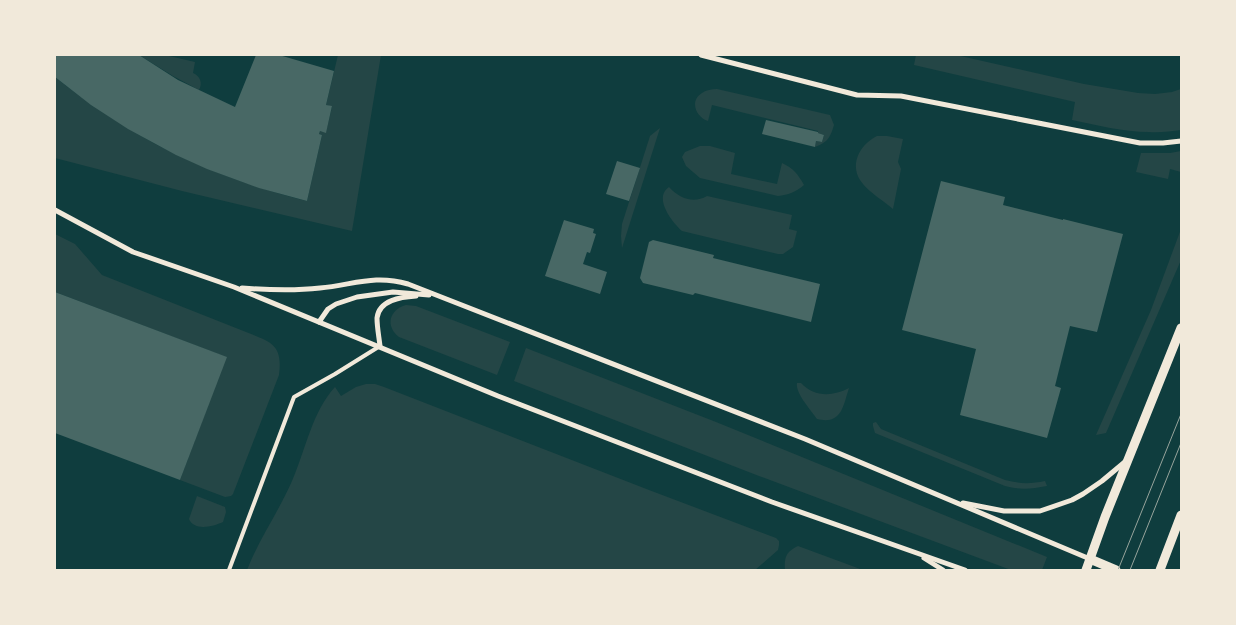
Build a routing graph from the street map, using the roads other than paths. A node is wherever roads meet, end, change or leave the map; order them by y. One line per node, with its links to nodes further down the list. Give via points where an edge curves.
1 (701, 55): 2 (street, via 857,95 900,96 1140,143)
2 (1181, 141)
3 (55, 210): 4 (street, via 133,252)
4 (234, 287): 5 (street, via 302,290 377,280 396,281); 6 (street)
5 (434, 295): 6 (street, via 393,292 357,296 328,309); 8 (street, via 403,297 382,307 377,318); 10 (street, via 805,439)
6 (319, 322): 8 (street)
7 (1181, 328): 9 (street)
8 (380, 346): 12 (street, via 671,463); 14 (lane, via 294,397)
9 (1129, 458): 10 (street, via 1083,494 1040,511 1004,511); 13 (street)
10 (950, 500): 13 (street)
11 (1181, 515): 19 (street)
12 (918, 554): 15 (street); 16 (street)
13 (1090, 559): 17 (street); 18 (street)
14 (229, 570)
15 (943, 570)
16 (965, 570)
17 (1086, 570)
18 (1116, 570)
19 (1160, 570)

